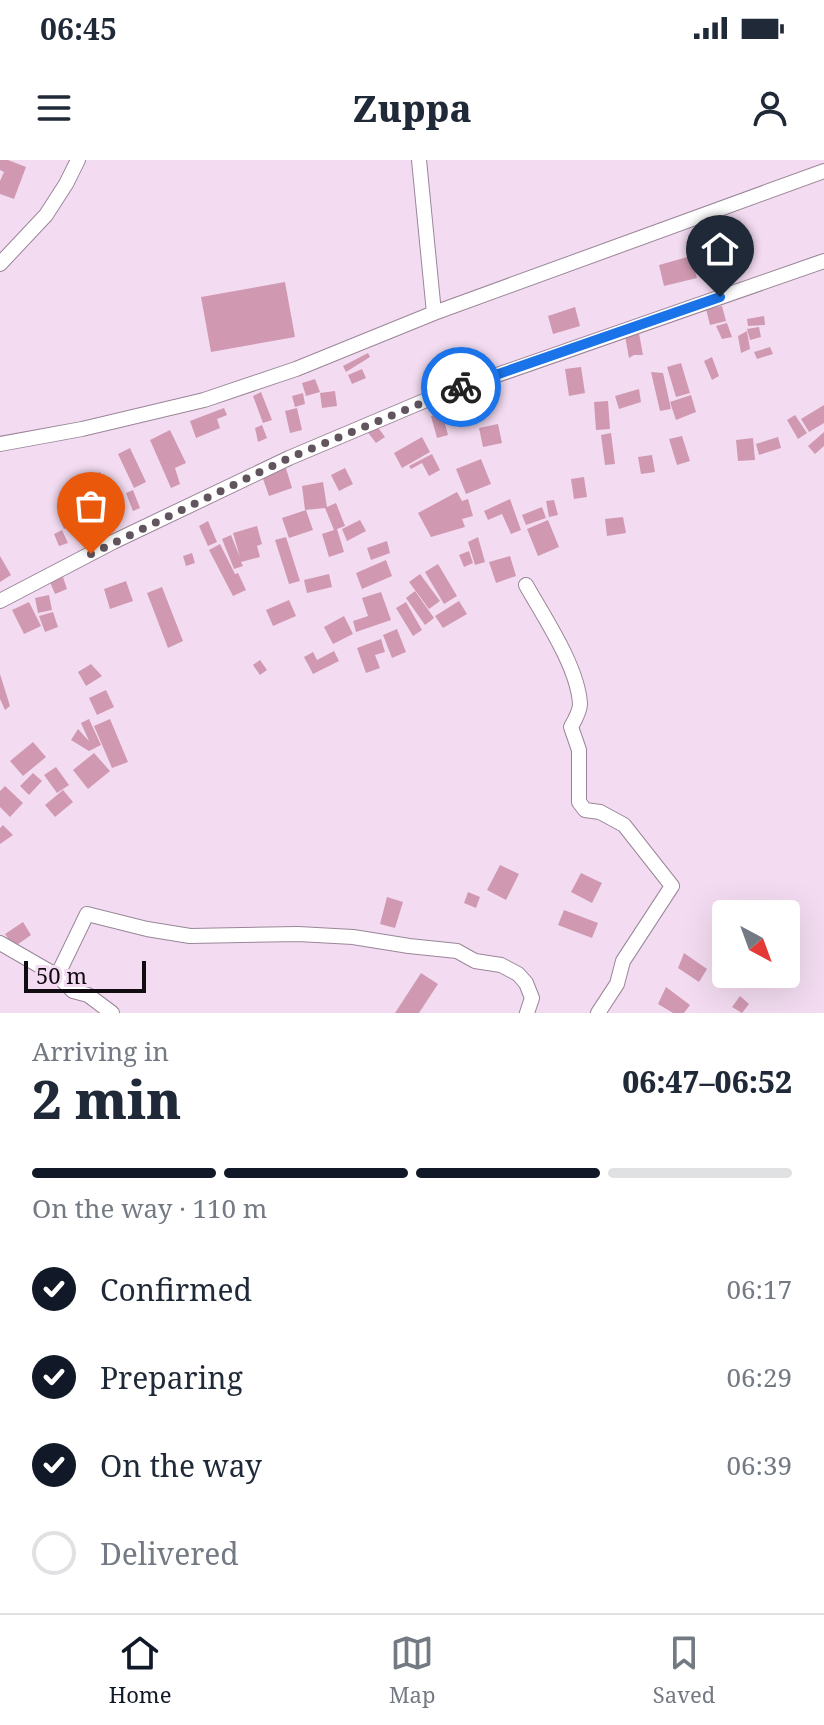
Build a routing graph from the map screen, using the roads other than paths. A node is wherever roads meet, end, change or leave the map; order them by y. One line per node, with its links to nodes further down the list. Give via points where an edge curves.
1 (78, 160): 5 (street, via 46,215)
2 (419, 160): 6 (street)
3 (824, 171): 6 (street)
4 (824, 261): 9 (street, via 431,398 289,458)
5 (0, 264)
6 (434, 313): 7 (street, via 204,400)
7 (0, 444)
8 (526, 585): 14 (street, via 574,680 580,707 571,727 579,750 579,802 585,810 624,825 672,886 623,961 617,984)
9 (0, 601)
10 (0, 943): 11 (street)
11 (57, 976): 12 (street); 13 (street, via 87,914 190,936 353,937 457,951 518,974 532,998)
12 (112, 1013)
13 (527, 1013)
14 (598, 1013)

